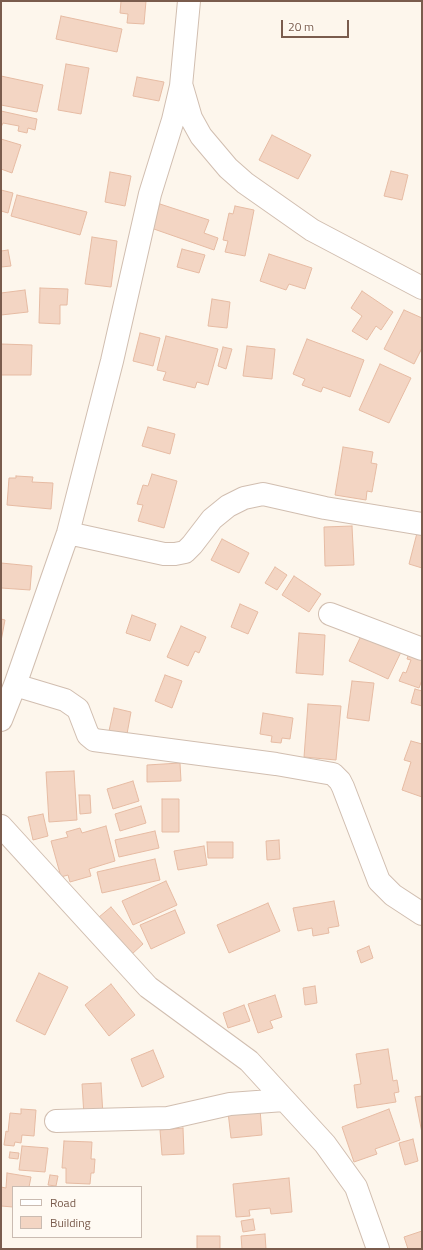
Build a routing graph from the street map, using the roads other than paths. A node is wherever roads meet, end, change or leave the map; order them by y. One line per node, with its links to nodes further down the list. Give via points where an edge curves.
1 (189, 1): 2 (street)
2 (181, 86): 3 (street, via 191,118 201,136 228,168 245,183 312,230); 5 (street, via 150,194 112,361)
3 (422, 288)
4 (422, 524): 5 (street, via 325,508 263,494 244,498 228,506 212,519 184,552 175,554 164,554)
5 (68, 533): 8 (street)
6 (330, 614): 7 (street)
7 (422, 649)
8 (15, 685): 9 (street); 11 (street, via 65,700 78,709 88,735 94,740 333,774 343,787 379,881 393,895)
9 (1, 720)
10 (2, 834): 12 (street, via 148,987 249,1061)
11 (422, 914)
12 (284, 1100): 13 (street, via 230,1104 168,1118); 14 (street, via 325,1144 356,1187)
13 (56, 1121)
14 (378, 1249)

